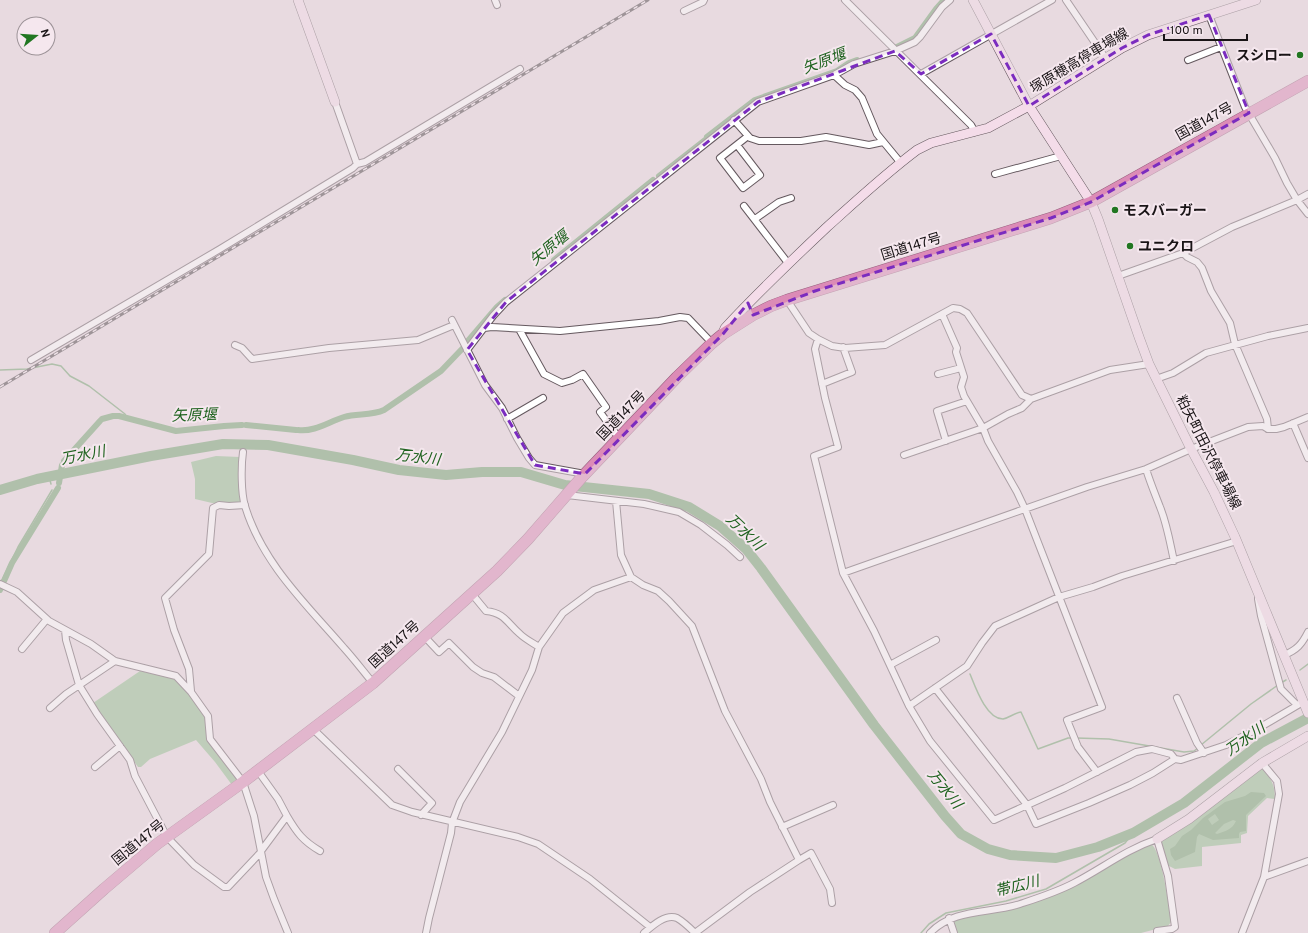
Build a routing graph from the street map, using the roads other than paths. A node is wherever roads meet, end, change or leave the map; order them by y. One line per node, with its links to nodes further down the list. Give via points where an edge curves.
1 (298, 0): 20 (main road)
2 (704, 0): 9 (street)
3 (845, 0): 13 (street)
4 (950, 0): 13 (street, via 934,16 915,42)
5 (973, 0): 11 (main road, 塚原穂高停車場線)
6 (1052, 0): 11 (street)
7 (1066, 0): 14 (street)
8 (1256, 0): 10 (main road, 塚原穂高停車場線)
9 (684, 11)
10 (1209, 15): 12 (street); 14 (main road, 塚原穂高停車場線, via 1148,36)
11 (991, 34): 17 (street); 21 (main road, 塚原穂高停車場線)
12 (1221, 47): 15 (street); 22 (street)
13 (896, 51): 17 (street); 18 (street, via 854,64)
14 (1106, 59): 21 (main road, 塚原穂高停車場線)
15 (1188, 60)
16 (520, 69): 30 (street, via 372,158)
17 (921, 74): 24 (street)
18 (834, 76): 23 (street, via 758,102); 26 (street, via 862,98)
19 (1308, 80): 22 (highway, 国道147号)
20 (335, 102): 30 (street)
21 (1029, 106): 24 (main road, via 988,128); 28 (main road, 粕矢町田沢停車場線)
22 (1249, 113): 34 (street); 35 (highway, 国道147号)
23 (734, 120): 25 (street); 46 (street, via 506,302)
24 (975, 132): 29 (main road, via 931,143)
25 (748, 136): 26 (street, via 758,141 801,141 826,137 869,145); 27 (street)
26 (883, 142): 29 (street)
27 (737, 145): 27 (street, via 720,158 743,188 760,176)
28 (1061, 156): 31 (street); 35 (main road, 粕矢町田沢停車場線)
29 (900, 162): 40 (main road)
30 (357, 164): 56 (street, via 233,241)
31 (995, 174)
32 (1308, 194): 34 (street)
33 (790, 198): 38 (street)
34 (1297, 200): 37 (street); 39 (street, via 1232,227)
35 (1091, 202): 41 (main road, 粕矢町田沢停車場線); 43 (highway, 国道147号, via 1051,218)
36 (744, 206): 38 (street)
37 (1308, 214)
38 (755, 218): 40 (street)
39 (1184, 253): 41 (street); 52 (street, via 1202,268 1211,291 1230,323)
40 (788, 263): 42 (main road)
41 (1118, 276): 57 (main road, 粕矢町田沢停車場線)
42 (754, 298): 45 (main road, via 751,306); 49 (main road, via 725,328)
43 (787, 300): 45 (highway, 国道147号); 50 (street, via 809,333)
44 (942, 314): 54 (street, via 885,345); 58 (street, via 957,348); 63 (street, via 953,308 967,313 1022,395)
45 (753, 315): 49 (highway, 国道147号)
46 (484, 328): 48 (street); 55 (street)
47 (1308, 328): 52 (street)
48 (519, 329): 51 (street, via 560,331 659,322 680,317 688,318); 70 (street, via 544,374 562,383 582,374 606,407 600,412)
49 (723, 334): 51 (highway, 国道147号)
50 (818, 339): 54 (street, via 832,346); 61 (street, via 815,349)
51 (712, 344): 70 (highway, 国道147号)
52 (1235, 344): 60 (street, via 1206,353 1173,373); 69 (street, via 1267,419)
53 (235, 345): 55 (street, via 242,348 252,359 329,348 418,340 453,322)
54 (843, 347): 61 (street, via 852,372)
55 (467, 350): 66 (street)
56 (31, 360)
57 (1149, 364): 60 (main road, 粕矢町田沢停車場線); 63 (street, via 1110,370)
58 (961, 368): 59 (street); 64 (street, via 964,377 961,387)
59 (938, 374)
60 (1156, 379): 72 (main road, 粕矢町田沢停車場線)
61 (822, 384): 85 (street, via 838,447 814,456)
62 (542, 398): 66 (street)
63 (1031, 399): 68 (street, via 1022,408)
64 (967, 401): 68 (street); 71 (street, via 937,411)
65 (1308, 417): 67 (street)
66 (507, 419): 77 (street, via 535,465)
67 (1293, 423): 69 (street); 75 (street)
68 (983, 428): 71 (street); 81 (street)
69 (1268, 429): 72 (street, via 1263,426 1248,427)
70 (619, 438): 77 (highway, 国道147号)
71 (946, 441): 74 (street)
72 (1190, 449): 76 (street); 82 (main road, 粕矢町田沢停車場線)
73 (243, 452): 80 (street)
74 (904, 455)
75 (1308, 458)
76 (1146, 469): 81 (street); 84 (street, via 1168,533)
77 (583, 476): 78 (highway, 国道147号)
78 (568, 494): 79 (street); 89 (highway, 国道147号, via 528,539)
79 (616, 501): 83 (street, via 679,512 701,525); 86 (street, via 621,555)
80 (245, 505): 101 (street, via 253,529 279,571); 104 (street, via 219,505 213,508 209,554 165,598 189,669)
81 (1026, 509): 85 (street); 90 (street)
82 (1237, 541): 84 (street); 88 (main road, 粕矢町田沢停車場線)
83 (740, 557)
84 (1174, 561): 90 (street)
85 (843, 573): 100 (street)
86 (631, 577): 96 (street, via 594,590 563,613); 126 (street, via 658,591 692,626 725,711 761,779)
87 (0, 584): 91 (street, via 17,592)
88 (1256, 588): 98 (main road, 粕矢町田沢停車場線); 108 (street, via 1280,686)
89 (472, 594): 94 (highway, 国道147号); 96 (street, via 486,611 496,612 502,616 521,635)
90 (1059, 598): 103 (street, via 995,626 967,666); 119 (street, via 1102,707 1067,720 1074,739)
91 (48, 619): 92 (street); 97 (street)
92 (64, 630): 99 (street, via 91,644); 102 (street)
93 (1308, 632): 98 (street, via 1295,651)
94 (425, 637): 101 (highway, 国道147号); 105 (street, via 439,652 449,643 472,667 494,677)
95 (936, 640): 100 (street)
96 (539, 647): 105 (street, via 532,670)
97 (22, 649)
98 (1284, 655): 108 (main road, 粕矢町田沢停車場線)
99 (115, 661): 102 (street); 104 (street, via 176,676)
100 (890, 665): 107 (street)
101 (373, 683): 110 (highway, 国道147号)
102 (79, 685): 109 (street); 112 (street)
103 (934, 688): 107 (street); 122 (street)
104 (191, 692): 120 (street, via 208,716 210,739)
105 (519, 696): 125 (street, via 502,732 460,802)
106 (1177, 698): 113 (street)
107 (909, 706): 122 (street, via 930,741 994,820)
108 (1303, 706): 113 (street, via 1226,745)
109 (50, 708)
110 (313, 729): 118 (highway, 国道147号); 123 (street, via 392,805)
111 (1308, 736): 115 (main road)
112 (120, 746): 116 (street); 127 (street, via 130,760 135,776)
113 (1201, 750): 114 (street, via 1181,760)
114 (1175, 759): 119 (street, via 1171,754 1152,749 1136,752); 122 (street, via 1130,785 1036,824)
115 (1262, 764): 128 (main road, via 1189,819); 133 (street, via 1277,781 1279,794)
116 (95, 767)
117 (398, 769): 123 (street, via 432,803)
118 (258, 771): 120 (highway, 国道147号); 124 (street)
119 (1097, 772): 122 (street)
120 (243, 782): 127 (highway, 国道147号); 130 (street, via 254,816)
121 (833, 805): 126 (street)
122 (1027, 805)
123 (421, 815): 125 (street)
124 (287, 816): 129 (street, via 307,844); 130 (street)
125 (452, 822): 136 (street, via 538,844 590,879); 140 (street)
126 (782, 827): 131 (street)
127 (167, 837): 130 (street, via 194,865 224,887 228,887); 138 (highway, 国道147号)
128 (1157, 839): 135 (street, via 1140,845 1074,884 1045,896 1018,905); 145 (street, via 1168,876 1175,926)
129 (320, 851)
130 (261, 852): 139 (street, via 271,892)
131 (799, 860): 134 (street, via 811,853 830,889); 142 (street)
132 (1308, 861): 133 (street)
133 (1264, 877): 137 (street)
134 (832, 903)
135 (949, 918): 143 (street); 144 (street)
136 (650, 928): 141 (street); 142 (street, via 672,917 677,918)
137 (1244, 932)
138 (56, 933)
139 (288, 933)
140 (426, 933)
141 (644, 933)
142 (695, 933)
143 (930, 933)
144 (954, 933)
145 (1157, 933)

